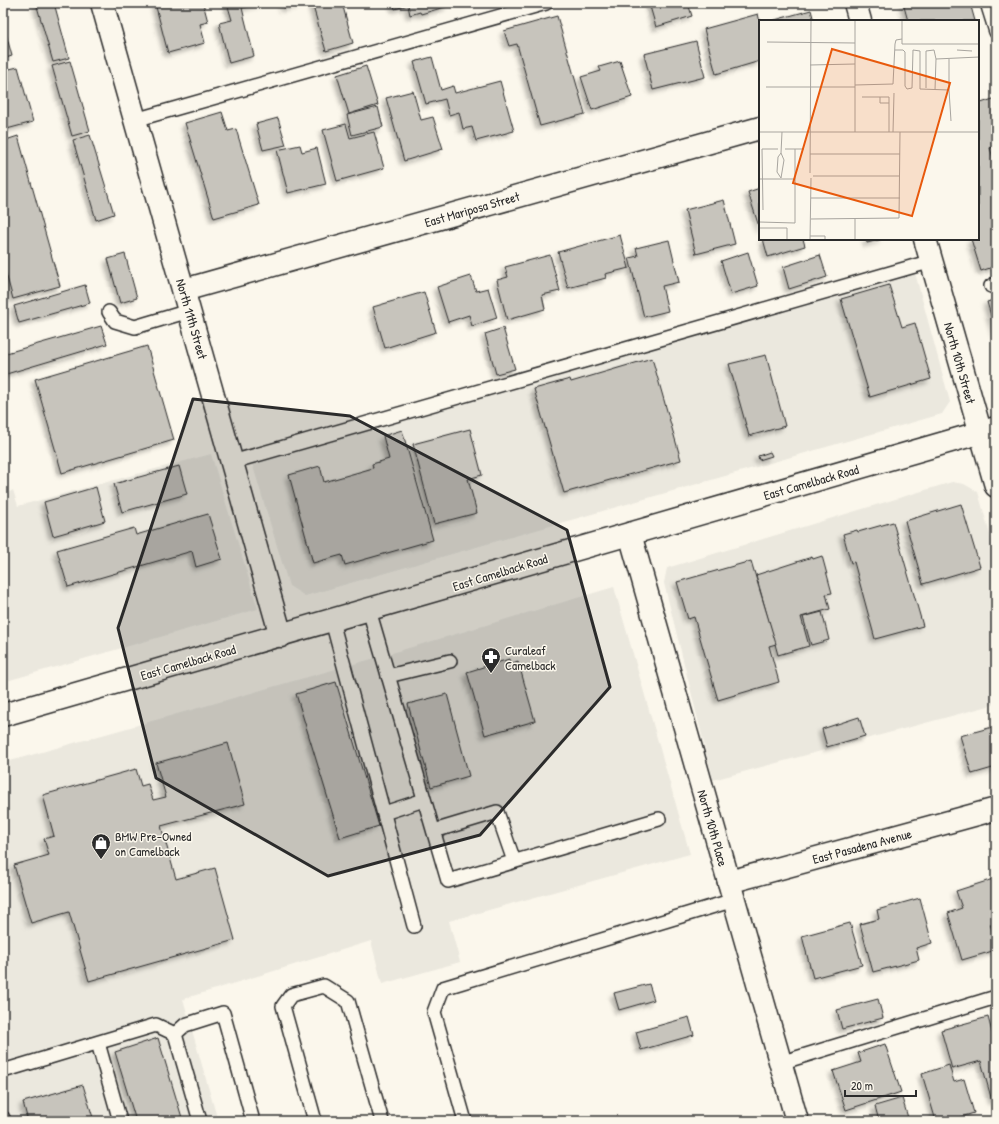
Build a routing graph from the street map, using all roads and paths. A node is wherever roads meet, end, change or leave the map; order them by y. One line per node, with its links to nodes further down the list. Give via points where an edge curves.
1 (102, 3): 7 (street, North 11th Street)
2 (546, 3): 7 (lane)
3 (855, 3): 5 (street)
4 (988, 3): 6 (lane)
5 (860, 20)
6 (996, 32)
7 (135, 120): 11 (street, North 11th Street)
8 (759, 128): 11 (street, East Mariposa Street)
9 (925, 240): 10 (street, North 10th Street)
10 (932, 261): 14 (street, North 10th Street); 15 (lane)
11 (184, 290): 12 (street, North 11th Street)
12 (189, 311): 13 (lane, via 135,327 115,321); 15 (street, North 11th Street)
13 (109, 312)
14 (988, 430): 16 (street, North 10th Street); 17 (street, East Camelback Road)
15 (232, 462): 20 (street, North 11th Street)
16 (996, 486)
17 (630, 534): 18 (street, East Camelback Road); 30 (street, North 10th Place)
18 (369, 610): 19 (street, East Camelback Road); 22 (lane)
19 (332, 621): 20 (street, East Camelback Road); 26 (lane)
20 (281, 636): 23 (street, East Camelback Road)
21 (450, 661): 22 (lane)
22 (388, 676): 24 (lane)
23 (3, 715)
24 (424, 800): 26 (lane); 28 (lane)
25 (996, 809): 30 (street, East Pasadena Avenue)
26 (384, 813): 31 (lane)
27 (658, 819): 29 (lane)
28 (434, 831): 29 (lane, via 498,812); 29 (lane, via 448,881)
29 (514, 861)
30 (731, 891): 35 (street, North 10th Place); 44 (lane, via 443,988 434,1012)
31 (414, 926)
32 (996, 998): 35 (lane)
33 (175, 1034): 34 (lane, via 156,1025); 40 (lane); 41 (lane, via 184,1025 224,1013)
34 (98, 1042): 36 (lane); 39 (lane)
35 (780, 1063): 45 (street, North 10th Place)
36 (3, 1071)
37 (3, 1118): 38 (lane)
38 (4, 1121)
39 (120, 1121)
40 (200, 1121)
41 (253, 1121)
42 (315, 1121): 43 (lane, via 283,1006 291,995 324,986 348,1001)
43 (382, 1121)
44 (465, 1121)
45 (797, 1121)

